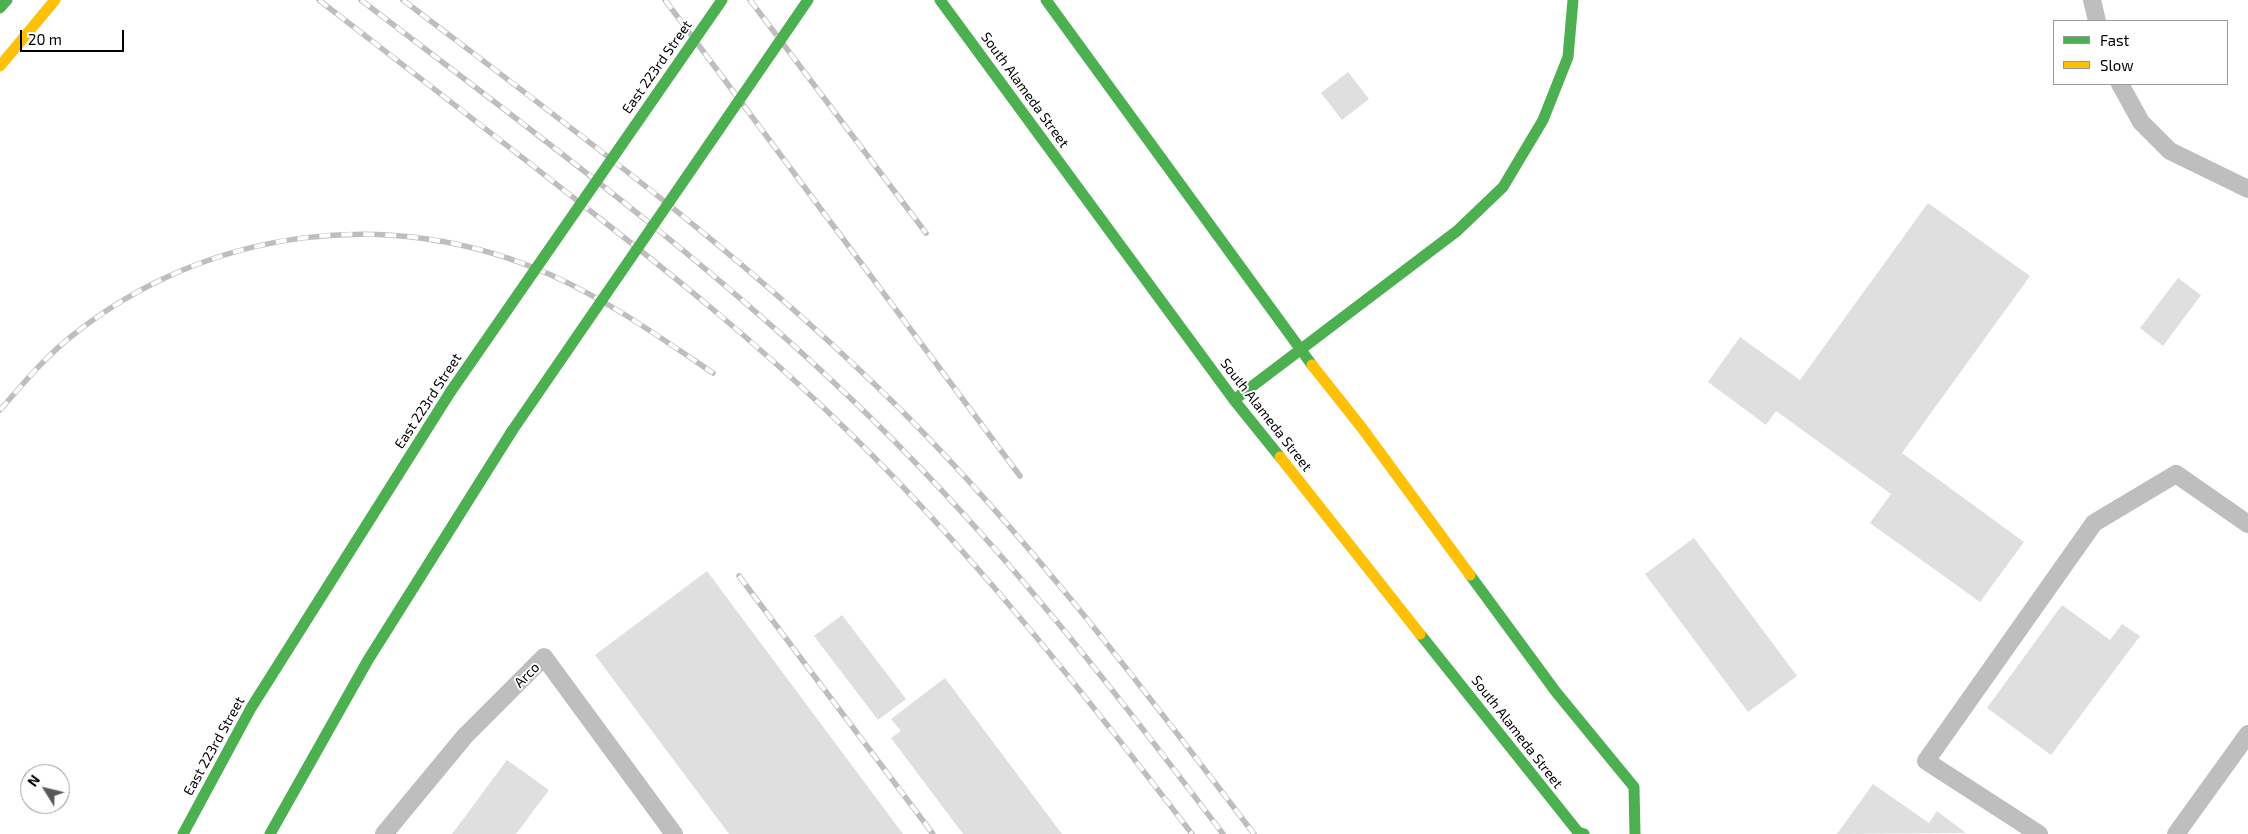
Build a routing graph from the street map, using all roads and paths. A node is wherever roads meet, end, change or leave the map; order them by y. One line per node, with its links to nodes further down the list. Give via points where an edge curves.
1 (6, 0): 9 (main road)
2 (55, 0): 11 (main road)
3 (722, 0): 18 (main road, East 223rd Street, bridge, via 451,391 251,708)
4 (808, 0): 19 (main road, bridge, via 512,431 368,660)
5 (940, 0): 15 (main road, South Alameda Street)
6 (1046, 0): 14 (main road)
7 (1573, 0): 14 (main road, via 1568,57 1543,120 1502,187 1457,231)
8 (2092, 0): 10 (lane)
9 (0, 8)
10 (2097, 20)
11 (0, 66)
12 (2121, 85): 13 (lane, via 2141,122 2170,151)
13 (2248, 189)
14 (1300, 349): 15 (main road); 23 (main road, via 1556,692 1634,786)
15 (1234, 400): 22 (main road, South Alameda Street, via 1578,832)
16 (2248, 524): 24 (lane, via 2176,474 2094,523 1926,761)
17 (2248, 734): 25 (lane)
18 (183, 834)
19 (270, 834)
20 (384, 834): 21 (lane, Arco, via 465,736 544,657)
21 (674, 834)
22 (1584, 834)
23 (1636, 834)
24 (2039, 834)
25 (2176, 834)

